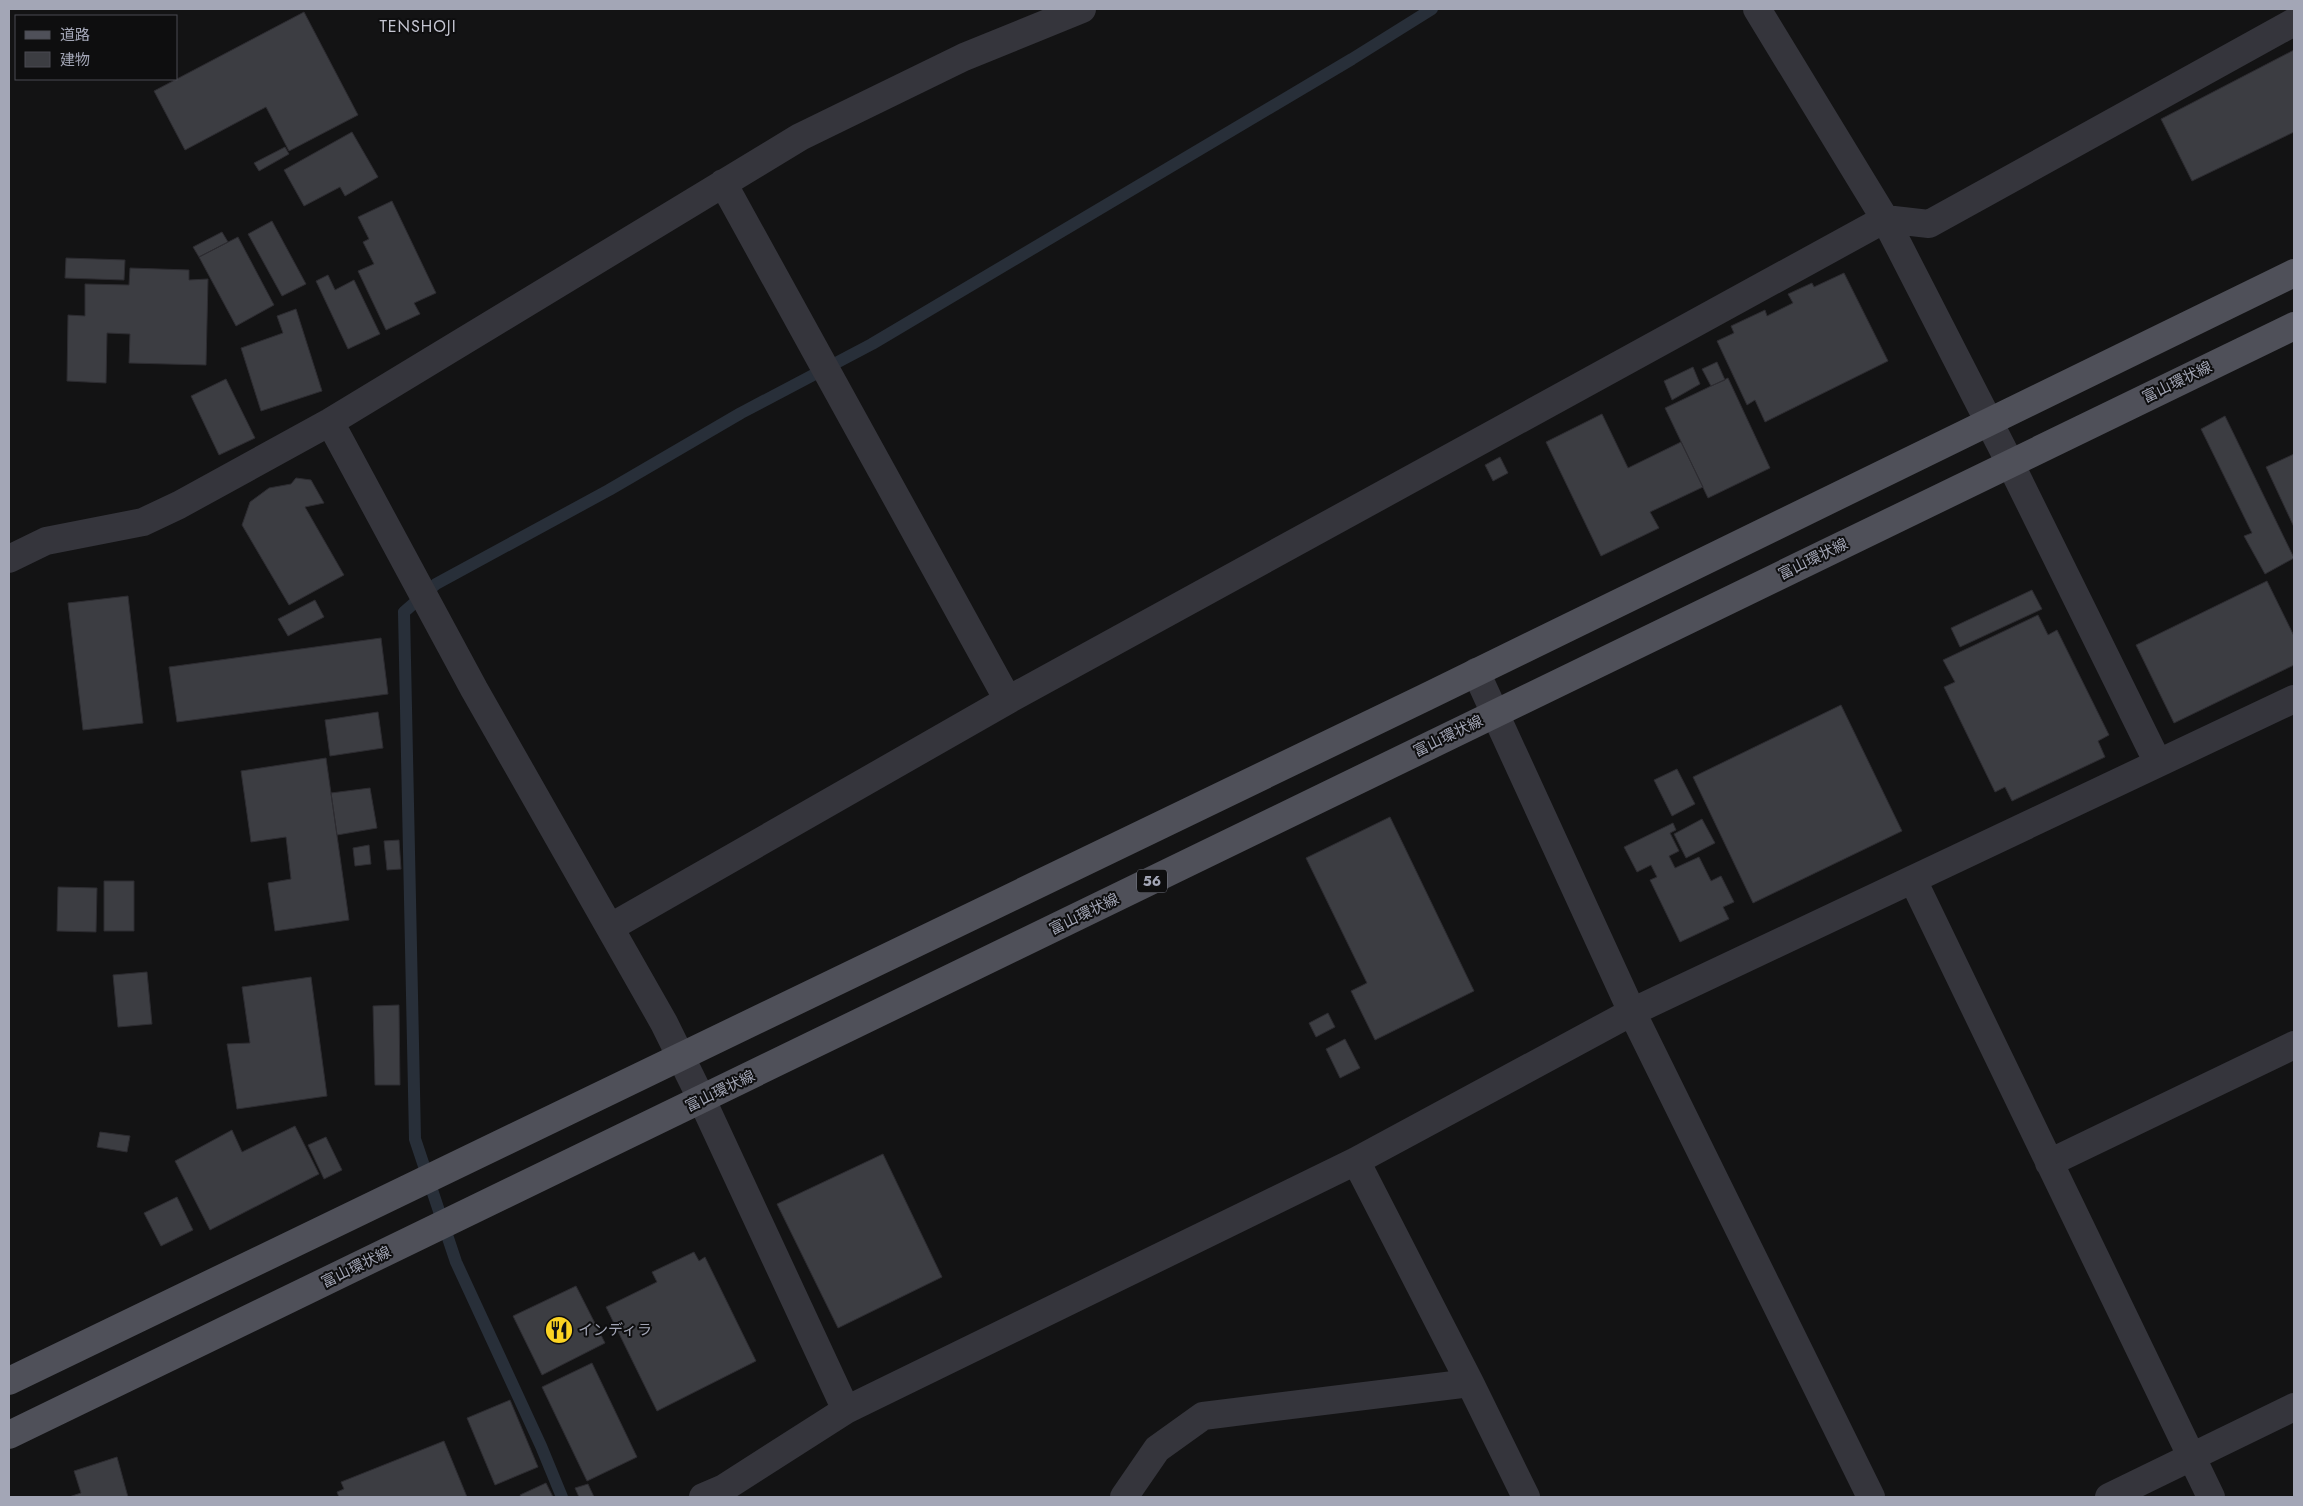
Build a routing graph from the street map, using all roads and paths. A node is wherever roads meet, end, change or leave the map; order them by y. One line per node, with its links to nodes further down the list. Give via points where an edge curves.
1 (1082, 9): 4 (street, via 964,57 800,137)
2 (1757, 9): 5 (street)
3 (2294, 22): 5 (street, via 1929,224)
4 (723, 183): 8 (street); 14 (street)
5 (1885, 220): 9 (street); 14 (street)
6 (2294, 273): 9 (main road)
7 (2294, 326): 10 (main road, 富山環状線 / 56)
8 (330, 422): 11 (street, via 143,522 46,542); 18 (street, via 474,689)
9 (1988, 422): 10 (street); 12 (main road)
10 (2010, 464): 15 (main road, 富山環状線 / 56); 16 (street)
11 (9, 559)
12 (1476, 672): 15 (street); 21 (main road)
13 (2294, 699): 16 (street)
14 (1008, 700): 18 (street)
15 (1494, 714): 19 (street); 22 (main road, 富山環状線 / 56)
16 (2158, 763): 17 (street)
17 (1913, 880): 19 (street); 24 (street)
18 (611, 927): 21 (street)
19 (1632, 1012): 23 (street); 34 (street)
20 (2294, 1045): 24 (street)
21 (680, 1055): 22 (street); 25 (main road)
22 (702, 1100): 28 (street); 29 (main road, 富山環状線 / 56)
23 (1356, 1161): 26 (street); 28 (street)
24 (2049, 1163): 30 (street)
25 (9, 1381)
26 (1470, 1383): 32 (street, via 1203,1416 1157,1449); 33 (street)
27 (2294, 1407): 30 (street)
28 (846, 1410): 31 (street)
29 (9, 1435)
30 (2191, 1457): 35 (street); 36 (street)
31 (721, 1494)
32 (1124, 1497)
33 (1526, 1497)
34 (1872, 1497)
35 (2109, 1497)
36 (2211, 1497)

